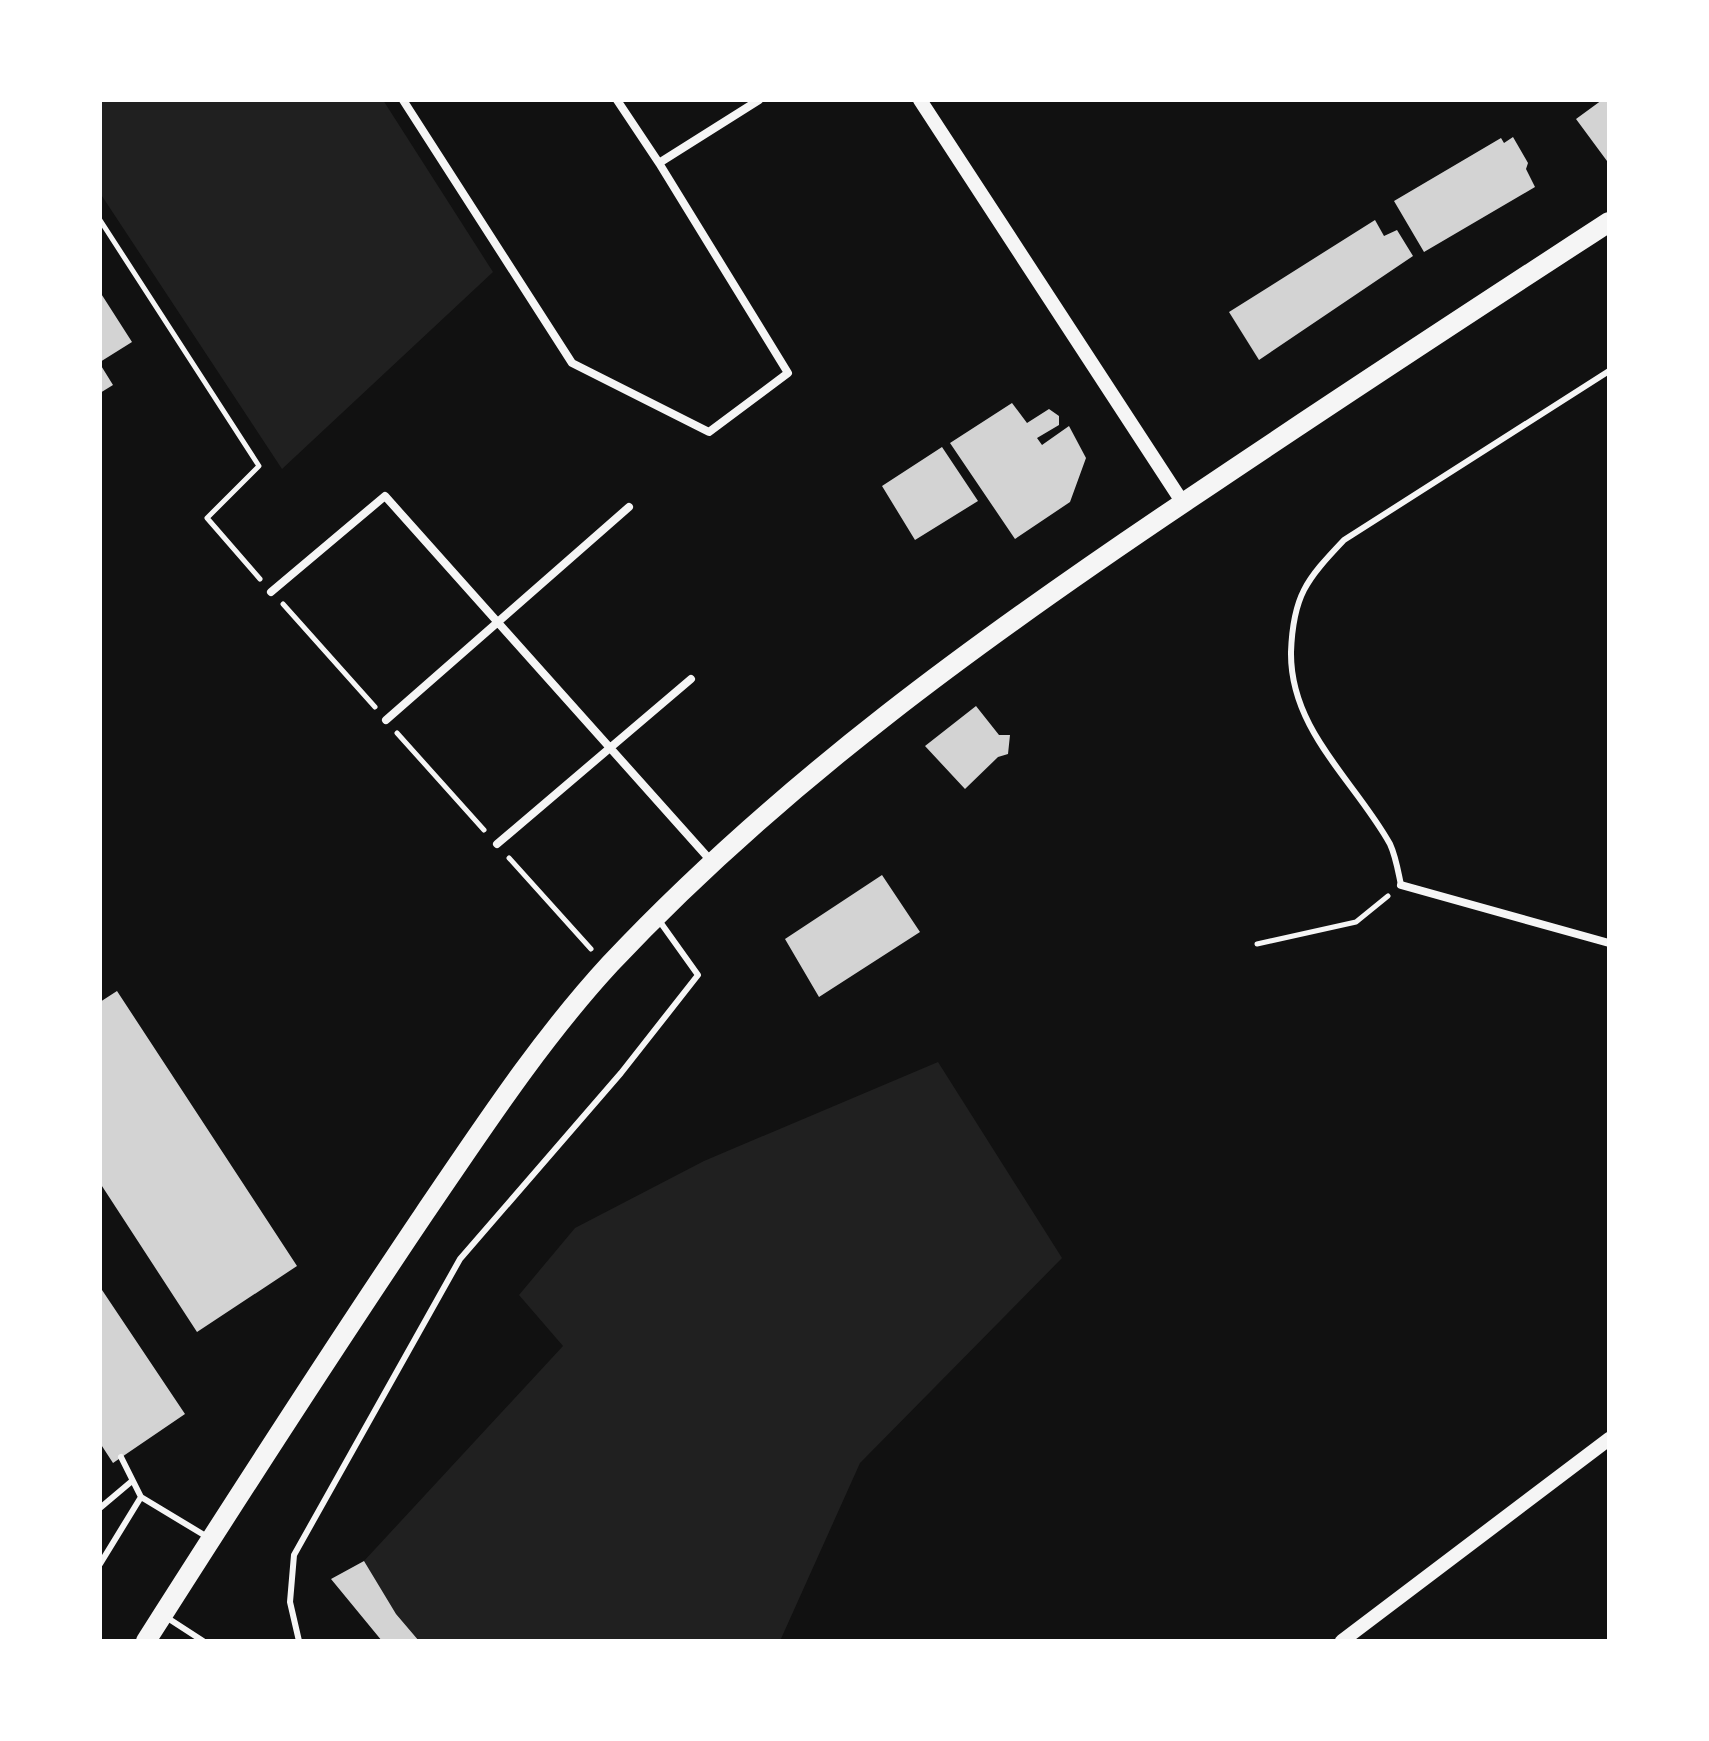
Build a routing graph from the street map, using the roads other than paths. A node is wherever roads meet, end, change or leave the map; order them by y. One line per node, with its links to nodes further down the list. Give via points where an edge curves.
1 (403, 100): 5 (street, via 572,363 709,432 788,373)
2 (617, 100): 5 (street)
3 (759, 100): 5 (street)
4 (920, 100): 8 (street)
5 (659, 163)
6 (1609, 222): 8 (main road)
7 (1609, 371): 17 (lane, via 1344,540 1311,576 1292,618 1291,670 1307,725 1390,844)
8 (1183, 503): 16 (main road, via 899,704)
9 (629, 507): 11 (street)
10 (271, 592): 11 (street, via 385,496)
11 (498, 622): 13 (street); 14 (street)
12 (691, 679): 14 (street)
13 (386, 720)
14 (609, 747): 15 (street); 16 (street)
15 (497, 844)
16 (713, 863): 18 (main road)
17 (1401, 885): 19 (street)
18 (656, 916): 25 (main road, via 573,1007 496,1109); 30 (lane, via 698,975 460,1259 294,1555 290,1602)
19 (1609, 943)
20 (1609, 1439): 31 (street)
21 (121, 1457): 22 (lane)
22 (132, 1481): 23 (lane); 24 (lane)
23 (141, 1497): 25 (lane); 26 (lane)
24 (100, 1508)
25 (210, 1539): 27 (main road)
26 (100, 1564)
27 (163, 1615): 28 (main road); 29 (lane)
28 (146, 1641)
29 (203, 1641)
30 (299, 1641)
31 (1342, 1641)

